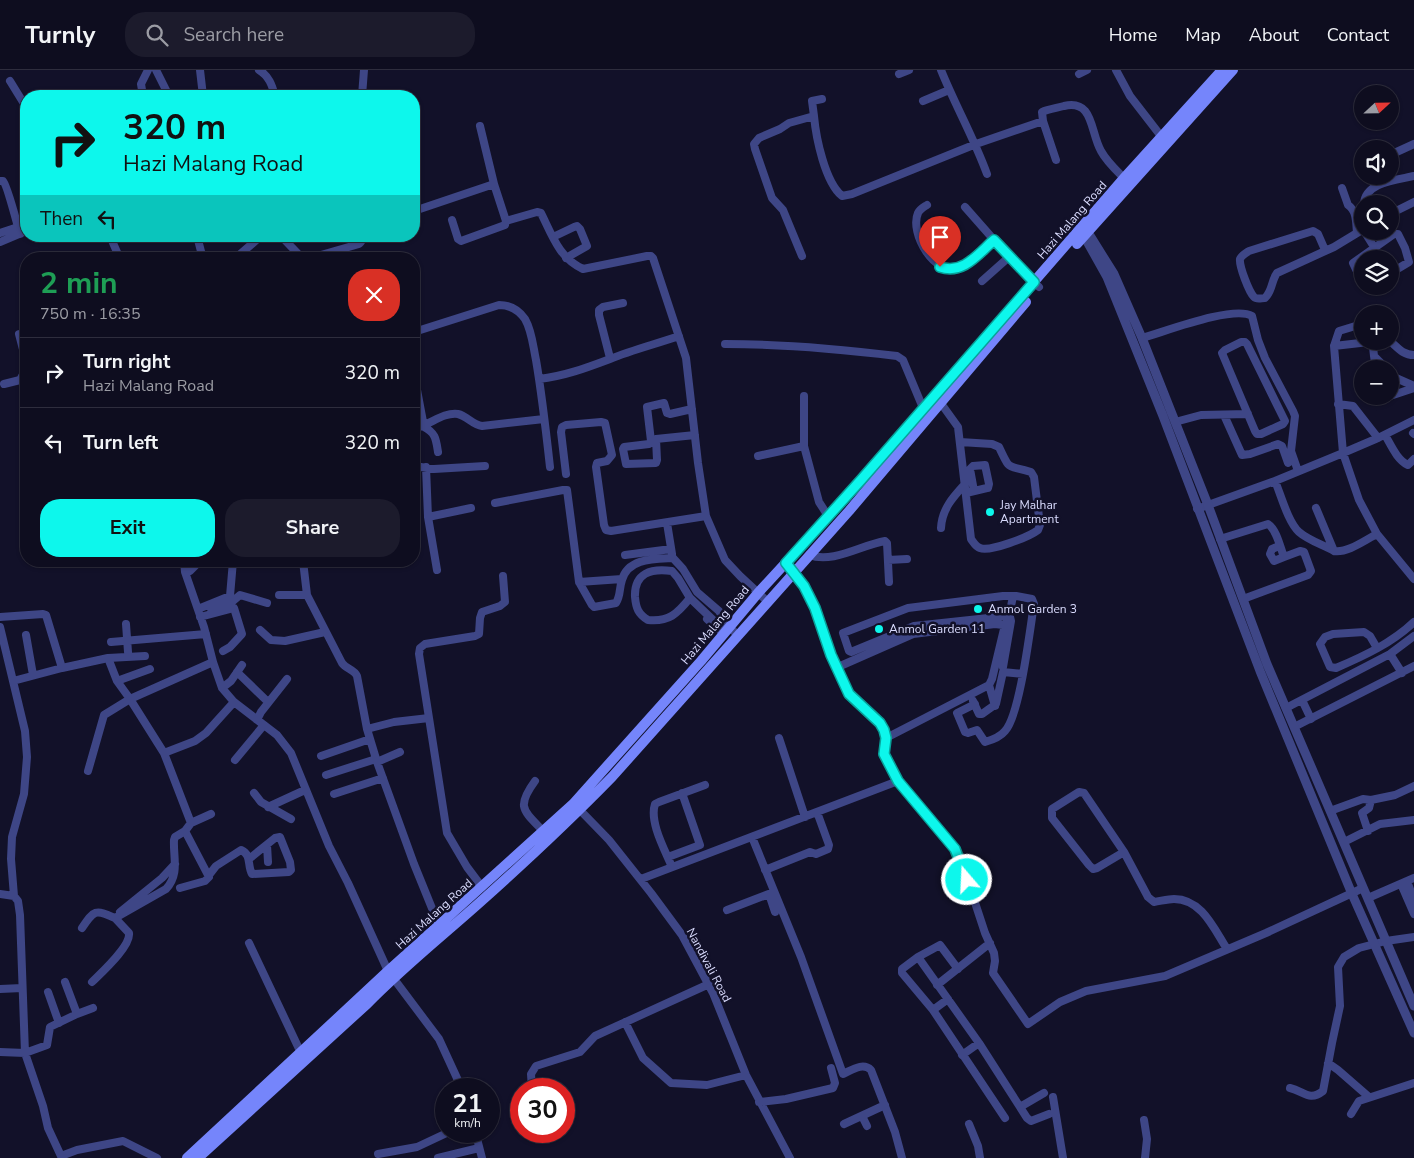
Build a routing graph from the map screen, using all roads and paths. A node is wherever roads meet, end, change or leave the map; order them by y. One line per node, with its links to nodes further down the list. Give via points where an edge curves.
1 (148, 70): 13 (street, via 141,84)
2 (156, 70): 14 (street)
3 (200, 70): 15 (street)
4 (259, 70): 16 (street, via 271,82)
5 (364, 70): 17 (street)
6 (909, 70): 11 (street)
7 (941, 70): 18 (street)
8 (1116, 70): 25 (street, via 1130,96)
9 (1222, 70): 25 (main road, Hazi Malang Road)
10 (1233, 70): 25 (main road, Hazi Malang Road)
11 (899, 74)
12 (10, 81): 19 (street)
13 (142, 90)
14 (166, 90)
15 (202, 90)
16 (273, 90)
17 (362, 90)
18 (949, 90): 21 (street); 26 (street)
19 (20, 97)
20 (822, 99): 22 (street, via 812,101)
21 (924, 100)
22 (814, 116): 26 (street, via 830,178 842,196); 66 (street, via 789,123 759,138 754,144 772,198 783,210)
23 (1043, 121): 26 (street); 29 (street); 32 (street, via 1041,115 1044,111 1073,104 1085,108 1101,152)
24 (480, 126): 35 (street)
25 (1164, 140): 32 (main road, Hazi Malang Road); 49 (main road, Hazi Malang Road)
26 (976, 144): 30 (street)
27 (1414, 144): 28 (street)
28 (1399, 151)
29 (1056, 160)
30 (988, 174)
31 (1414, 176): 33 (street)
32 (1124, 178): 49 (main road, Hazi Malang Road)
33 (1399, 178)
34 (0, 181): 47 (street, via 6,183)
35 (494, 184): 42 (street); 46 (street)
36 (1377, 185): 38 (street)
37 (1342, 188): 44 (street)
38 (1365, 195)
39 (1414, 202): 43 (street)
40 (927, 205): 54 (street, via 919,211 917,229 928,254 940,267 954,270 963,267)
41 (965, 207): 54 (street)
42 (420, 209)
43 (1399, 210)
44 (1354, 212)
45 (452, 220): 46 (street, via 461,241 503,226)
46 (506, 221): 53 (street, via 539,212)
47 (20, 225)
48 (20, 231): 51 (street)
49 (1084, 231): 71 (main road, Hazi Malang Road); 78 (street, via 1114,274); 128 (street, via 1107,277)
50 (20, 232): 56 (street)
51 (0, 233)
52 (1354, 236): 61 (street)
53 (553, 237): 68 (street); 68 (street, via 577,226 580,229 587,246)
54 (994, 240): 67 (street)
55 (1368, 240): 60 (street)
56 (0, 242)
57 (254, 242): 63 (street)
58 (287, 242): 64 (street)
59 (361, 242): 65 (street)
60 (1374, 247): 62 (street); 69 (street, via 1398,234 1409,262)
61 (1325, 250): 61 (street, via 1277,273 1265,298 1254,297 1246,284 1240,259 1249,251 1313,231 1318,234)
62 (1370, 250)
63 (243, 252)
64 (298, 252)
65 (330, 252)
66 (802, 256)
67 (1009, 257): 70 (street); 71 (street)
68 (566, 258): 76 (street, via 583,270 589,270 650,256 653,258)
69 (1399, 268)
70 (982, 281)
71 (1037, 285): 94 (main road, Hazi Malang Road); 98 (main road, Hazi Malang Road)
72 (623, 303): 84 (street, via 600,310)
73 (1354, 326): 80 (street, via 1339,331)
74 (420, 330): 87 (street, via 499,304 508,305 525,319 530,330)
75 (19, 334): 77 (street)
76 (679, 336): 84 (street); 97 (street, via 686,358)
77 (20, 338)
78 (1142, 338): 103 (street); 120 (street, via 1206,318 1234,314 1252,316 1265,358 1295,416 1290,451)
79 (725, 344): 98 (street, via 830,348 898,356 903,360)
80 (1334, 346): 83 (street, via 1369,342); 95 (street)
81 (1399, 350): 82 (street)
82 (1414, 355)
83 (1374, 356): 85 (street); 86 (street)
84 (610, 358): 87 (street, via 567,374)
85 (1375, 360)
86 (1378, 360)
87 (539, 379): 101 (street)
88 (20, 380): 90 (street)
89 (1399, 380): 91 (street)
90 (4, 384)
91 (1414, 387): 92 (street)
92 (1399, 393)
93 (804, 396): 110 (street)
94 (940, 402): 98 (main road, Hazi Malang Road); 109 (street, via 958,428)
95 (1338, 404): 107 (street, via 1353,406); 112 (street)
96 (420, 405): 104 (street)
97 (692, 409): 106 (street); 108 (street, via 670,414 664,403 647,406)
98 (927, 411): 130 (main road, Hazi Malang Road); 138 (main road, Hazi Malang Road, via 849,511)
99 (1248, 414): 99 (street, via 1257,434 1284,423 1243,341 1222,354); 100 (street)
100 (1224, 415): 103 (street, via 1201,415); 115 (street, via 1242,455 1278,444 1282,446)
101 (544, 419): 104 (street, via 478,426 455,414); 119 (street)
102 (1414, 420): 107 (street)
103 (1176, 422): 125 (street)
104 (424, 426): 105 (street); 111 (street, via 437,439)
105 (420, 427)
106 (695, 435): 108 (street); 129 (street)
107 (1381, 437): 112 (street); 114 (street, via 1405,463)
108 (654, 440): 108 (street, via 648,444 624,447 626,464 656,463)
109 (960, 442): 123 (street); 123 (street, via 992,444 999,447 1012,469 1031,472 1040,528 1001,546 978,548 971,540 970,492)
110 (804, 446): 113 (street); 130 (street, via 819,502)
111 (438, 452)
112 (1343, 453): 120 (street); 134 (street, via 1359,500)
113 (758, 456)
114 (1414, 459)
115 (1288, 463)
116 (420, 466): 118 (street)
117 (484, 466): 118 (street)
118 (426, 467): 131 (street)
119 (550, 467)
120 (1298, 471): 122 (street)
121 (566, 474): 132 (street, via 562,428 601,422 605,424 612,455 607,461 597,463 596,467 606,530)
122 (1275, 480): 125 (street); 137 (street, via 1297,530)
123 (965, 484): 133 (street, via 945,509)
124 (495, 503): 154 (street, via 567,490)
125 (1208, 505): 128 (street); 135 (street)
126 (471, 508): 131 (street)
127 (1316, 508): 137 (street)
128 (1197, 509): 265 (street)
129 (706, 516): 132 (street); 156 (street, via 725,560)
130 (828, 516): 143 (main road, Hazi Malang Road)
131 (428, 517): 148 (street)
132 (667, 523): 136 (street)
133 (941, 528)
134 (1377, 534): 137 (street, via 1345,550); 153 (street)
135 (1220, 539): 161 (street); 161 (street, via 1268,524 1284,557 1302,551 1311,571)
136 (671, 549): 139 (street); 140 (street)
137 (1334, 551)
138 (809, 554): 142 (street, via 817,557 836,555 885,541); 150 (main road, Hazi Malang Road)
139 (625, 555)
140 (673, 558): 152 (street, via 637,562); 174 (street, via 697,592 719,611)
141 (908, 559): 142 (street)
142 (888, 560): 155 (street)
143 (786, 563): 150 (street); 156 (main road, Hazi Malang Road)
144 (185, 567): 149 (street)
145 (194, 567): 149 (street)
146 (233, 567): 164 (street, via 230,596)
147 (304, 567): 158 (street)
148 (437, 570)
149 (186, 572): 164 (street)
150 (794, 572): 162 (main road, Hazi Malang Road); 190 (street, via 815,608)
151 (503, 576): 210 (street, via 504,602 482,612 479,634 425,644 420,648)
152 (622, 579): 154 (street); 154 (street, via 616,603 597,607 592,605)
153 (1414, 579)
154 (579, 582)
155 (889, 582)
156 (758, 593): 162 (street); 174 (main road, Hazi Malang Road)
157 (279, 595): 158 (street)
158 (307, 595): 173 (street)
159 (1013, 596): 166 (street); 181 (street, via 908,608 842,633 849,651); 195 (street, via 1034,602)
160 (690, 598): 160 (street, via 672,571 650,572 635,585 636,606 639,614 648,620 667,619); 174 (street)
161 (1243, 599): 209 (street)
162 (767, 601): 174 (main road, Hazi Malang Road)
163 (267, 603): 164 (street, via 240,595 233,601)
164 (199, 613): 175 (street); 182 (street, via 234,608 242,634)
165 (0, 617): 192 (street, via 46,615)
166 (1009, 617): 170 (street); 170 (street, via 1011,619)
167 (705, 618): 174 (street)
168 (1414, 622): 180 (street)
169 (126, 624): 178 (street)
170 (1001, 625): 181 (street, via 979,623 928,628 908,632); 185 (street)
171 (0, 627): 198 (street)
172 (260, 630): 173 (street, via 271,640 285,641)
173 (325, 632): 215 (street, via 344,666 358,676)
174 (731, 632): 237 (main road, Hazi Malang Road)
175 (206, 634): 178 (street); 188 (street)
176 (26, 635): 196 (street)
177 (1414, 636): 184 (street)
178 (127, 640): 179 (street); 183 (street)
179 (110, 642)
180 (1377, 648): 180 (street, via 1333,668 1320,644 1333,634 1364,632)
181 (868, 649): 190 (street)
182 (223, 651)
183 (128, 652)
184 (1390, 654): 194 (street); 204 (street)
185 (1001, 655): 191 (street); 200 (street)
186 (145, 656): 187 (street)
187 (108, 658): 192 (street); 199 (street)
188 (212, 662): 201 (street); 203 (street)
189 (1414, 666): 194 (street)
190 (838, 667): 217 (street, via 849,694 880,723)
191 (1002, 667)
192 (62, 668): 196 (street)
193 (150, 669): 199 (street)
194 (1402, 673): 211 (street)
195 (1023, 674): 207 (street, via 1012,721 1005,732 985,742 977,730 965,732 957,713); 208 (street, via 1003,672)
196 (35, 675): 198 (street)
197 (287, 679): 206 (street)
198 (13, 681): 266 (street, via 25,731 26,756 24,794 12,837)
199 (117, 681): 203 (street)
200 (989, 685): 202 (street); 208 (street)
201 (222, 688): 205 (street); 206 (street, via 239,669)
202 (971, 695): 207 (street); 217 (street)
203 (130, 699): 220 (street); 224 (street, via 104,714)
204 (1302, 700): 209 (street); 211 (street)
205 (234, 702): 212 (street); 220 (street, via 206,733)
206 (268, 702): 212 (street)
207 (975, 704): 208 (street, via 980,714)
208 (995, 706)
209 (1286, 708): 214 (street)
210 (429, 718): 215 (street); 260 (street, via 447,833)
211 (1311, 719): 214 (street)
212 (257, 720): 213 (street)
213 (264, 725): 222 (street); 231 (street, via 290,753)
214 (1294, 727): 238 (street)
215 (367, 729): 218 (street)
216 (779, 738): 241 (street)
217 (886, 738): 228 (street, via 884,754)
218 (370, 739): 221 (street); 223 (street)
219 (400, 752): 223 (street)
220 (164, 753): 244 (street)
221 (321, 756)
222 (235, 760)
223 (376, 761): 225 (street); 226 (street)
224 (88, 771)
225 (326, 775)
226 (383, 778): 234 (street); 274 (street)
227 (535, 781): 246 (street, via 523,805)
228 (898, 781): 239 (street); 278 (street, via 955,849)
229 (705, 786): 233 (street)
230 (1414, 786): 235 (street, via 1395,795)
231 (305, 790): 236 (street); 283 (street)
232 (254, 793): 236 (street)
233 (682, 793): 252 (street, via 659,802 654,808 655,824); 252 (street, via 700,845)
234 (334, 794)
235 (1371, 800): 238 (street, via 1363,799); 247 (street, via 1369,808 1362,813)
236 (268, 807): 242 (street)
237 (577, 807): 246 (main road, Hazi Malang Road); 258 (street, Nandivali Road); 274 (main road, Hazi Malang Road)
238 (1330, 810): 249 (street)
239 (817, 812): 241 (street); 256 (street, via 828,849 816,854 810,852)
240 (212, 814): 244 (street)
241 (805, 816): 248 (street)
242 (291, 819)
243 (1414, 820): 247 (street, via 1380,824)
244 (191, 823): 245 (street)
245 (185, 831): 257 (street); 272 (street, via 174,840 176,863 170,884)
246 (543, 831): 260 (main road, Hazi Malang Road)
247 (1368, 831): 249 (street)
248 (752, 837): 255 (street); 256 (street)
249 (1344, 842): 262 (street)
250 (267, 845): 253 (street); 253 (street, via 281,838 291,871 252,874); 254 (street)
251 (1124, 852): 251 (street, via 1093,869 1052,818 1052,809 1079,792 1084,793); 280 (street, via 1148,897 1154,902 1190,901 1200,909)
252 (668, 857): 255 (street)
253 (249, 859): 257 (street, via 244,851 238,850 216,866)
254 (268, 862)
255 (672, 867): 258 (street)
256 (765, 870): 263 (street)
257 (209, 876): 261 (street, via 205,881)
258 (641, 879): 286 (street, Nandivali Road, via 682,935)
259 (1407, 881): 267 (street); 268 (street); 271 (street)
260 (482, 887): 274 (main road, Hazi Malang Road)
261 (180, 888)
262 (1364, 888): 265 (street); 267 (street)
263 (772, 893): 269 (street); 270 (street); 317 (street, via 801,957 843,1074 868,1067)
264 (0, 894): 266 (street)
265 (1352, 894): 279 (street); 280 (street)
266 (14, 896): 290 (street, via 20,915)
267 (1368, 898): 276 (street)
268 (1414, 900)
269 (728, 910)
270 (775, 912)
271 (1414, 914)
272 (117, 916): 273 (street, via 96,912); 285 (street, via 129,933 129,940)
273 (82, 928)
274 (441, 930): 283 (main road, Hazi Malang Road)
275 (1414, 937): 276 (street)
276 (1386, 941): 279 (street); 288 (street)
277 (249, 943): 304 (street)
278 (990, 943): 280 (street, via 995,961 993,973 1028,1024 1060,1002 1086,991 1165,976); 282 (street)
279 (1375, 944): 291 (street); 306 (street, via 1352,952 1338,967 1340,1006)
280 (1226, 950)
281 (918, 957): 282 (street, via 940,945); 287 (street); 296 (street, via 901,972)
282 (958, 968): 287 (street)
283 (390, 975): 304 (main road, Hazi Malang Road); 309 (street, via 439,1039); 334 (main road, Hazi Malang Road, via 367,1004)
284 (65, 982): 297 (street)
285 (92, 982)
286 (709, 984): 298 (street); 308 (street, Nandivali Road)
287 (937, 985): 293 (street)
288 (1406, 986): 291 (street); 294 (street)
289 (0, 988): 290 (street)
290 (22, 988): 303 (street)
291 (1394, 991): 300 (street)
292 (48, 992): 299 (street)
293 (948, 998): 296 (street); 301 (street)
294 (1414, 1006)
295 (92, 1008): 297 (street)
296 (932, 1010): 305 (street)
297 (78, 1014): 299 (street)
298 (625, 1022): 308 (street, via 643,1058 671,1083 707,1084); 310 (street, via 595,1036 580,1052 536,1066)
299 (59, 1023): 303 (street, via 49,1029 47,1045)
300 (1414, 1033)
301 (979, 1043): 305 (street); 318 (street)
302 (0, 1052): 303 (street)
303 (25, 1053): 331 (street)
304 (301, 1053): 333 (main road, Hazi Malang Road)
305 (962, 1055): 322 (street)
306 (1328, 1063): 312 (street, via 1323,1091 1316,1096 1307,1096); 315 (street)
307 (831, 1068): 316 (street, via 833,1088)
308 (746, 1075): 316 (street, Nandivali Road)
309 (457, 1078)
310 (532, 1078)
311 (1414, 1083): 315 (street)
312 (1290, 1088)
313 (1044, 1093): 318 (street)
314 (1053, 1097): 340 (street)
315 (1369, 1097): 320 (street, via 1359,1102)
316 (760, 1102): 337 (street, Nandivali Road)
317 (885, 1105): 321 (street); 338 (street)
318 (1020, 1107): 319 (street, via 1031,1121)
319 (1049, 1114)
320 (1350, 1114)
321 (862, 1116): 324 (street); 326 (street)
322 (1004, 1118)
323 (1144, 1120): 341 (street)
324 (844, 1124)
325 (969, 1124): 339 (street)
326 (867, 1126)
327 (435, 1138): 330 (street, via 421,1145)
328 (478, 1143): 329 (street)
329 (479, 1148): 335 (street); 336 (street)
330 (378, 1154)
331 (59, 1157): 332 (street, via 124,1141)
332 (157, 1158)
333 (187, 1158)
334 (198, 1158)
335 (438, 1158)
336 (482, 1158)
337 (790, 1158)
338 (902, 1158)
339 (980, 1158)
340 (1063, 1158)
341 (1145, 1158)

